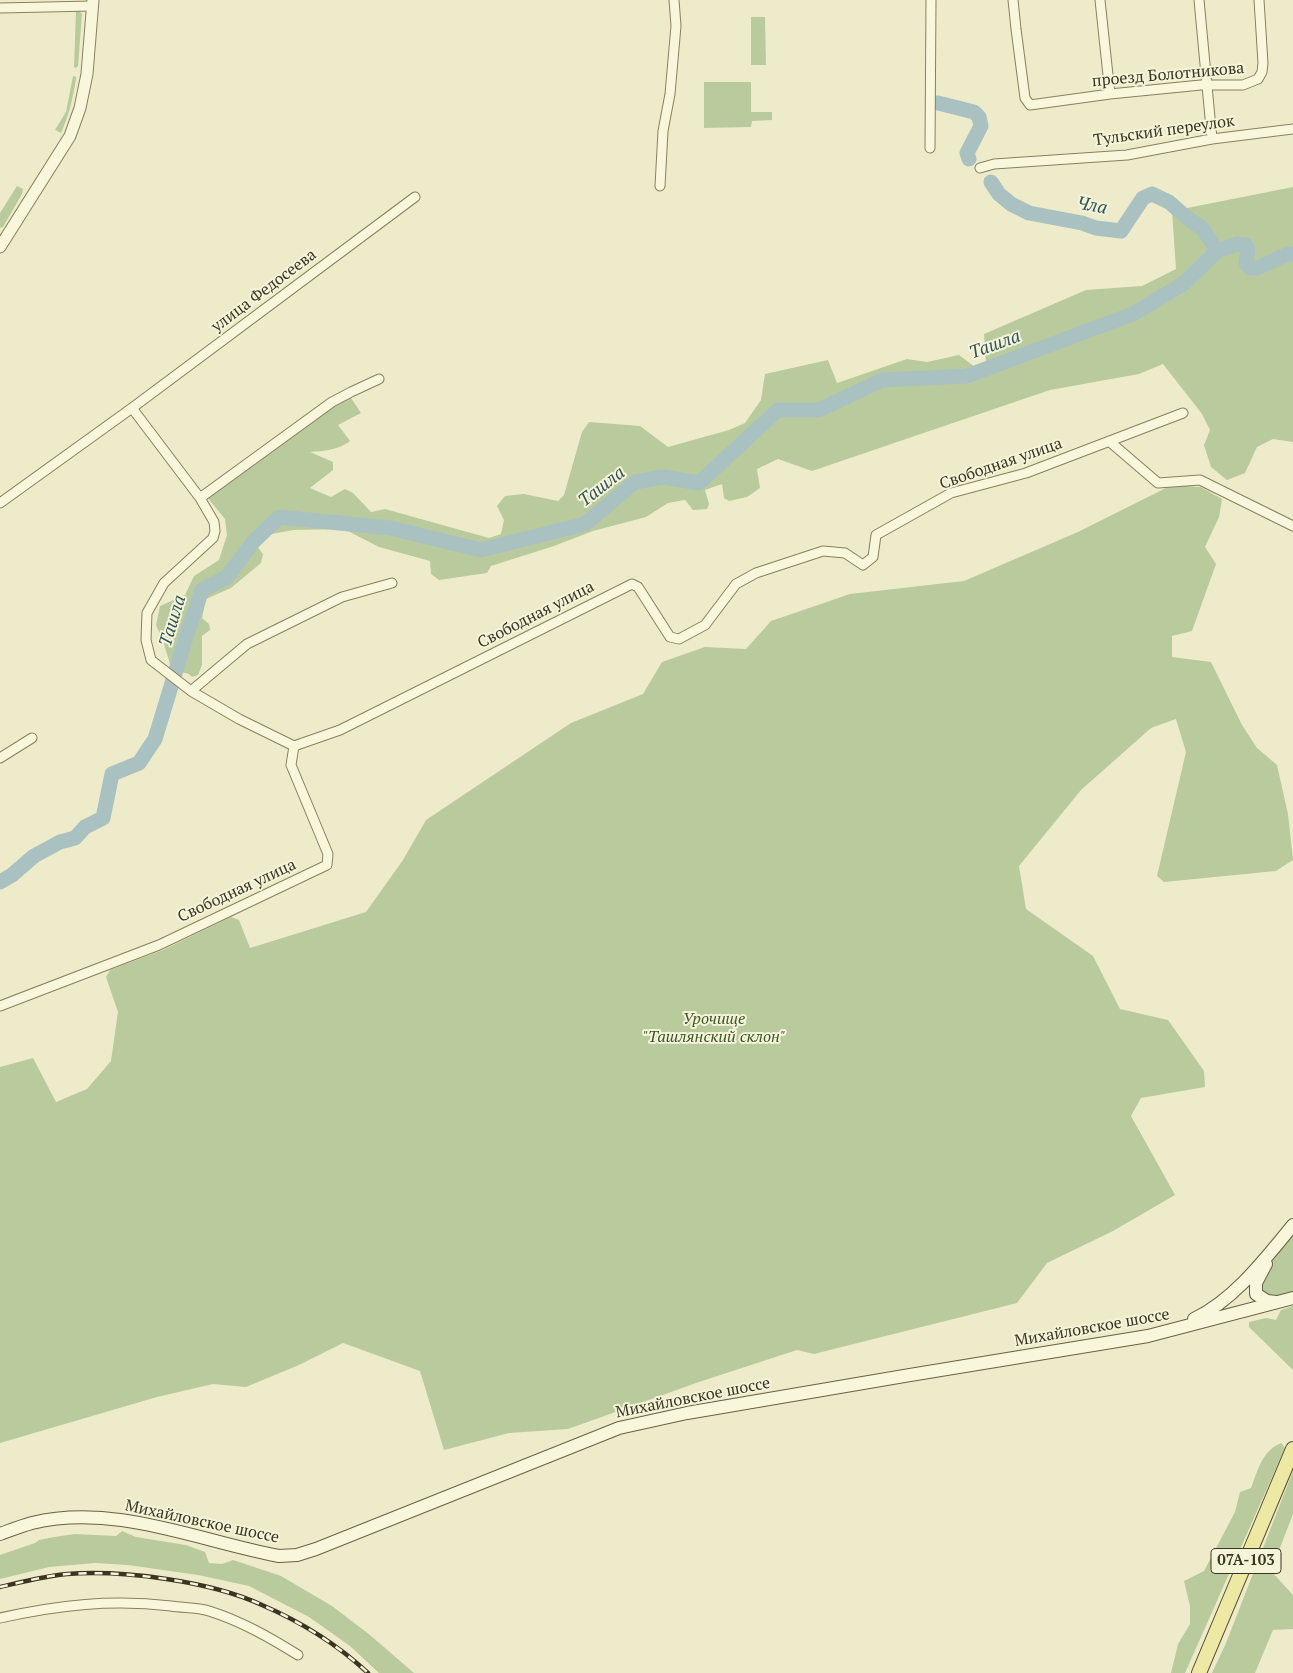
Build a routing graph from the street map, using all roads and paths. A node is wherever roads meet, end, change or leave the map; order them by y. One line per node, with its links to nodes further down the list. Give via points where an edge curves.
1 (674, 0): 15 (street, via 676,26 670,94 662,132)
2 (931, 0): 13 (street)
3 (1014, 0): 10 (street, проезд Болотникова, via 1025,98 1030,105)
4 (1100, 0): 10 (street)
5 (1199, 0): 9 (street)
6 (1259, 0): 9 (street, проезд Болотникова, via 1263,63 1258,79 1243,85)
7 (93, 3): 8 (street); 17 (street, via 87,74 70,136)
8 (0, 8)
9 (1206, 84): 10 (street, проезд Болотникова); 12 (street)
10 (1110, 94)
11 (1293, 129): 12 (street, Тульский переулок)
12 (1212, 139): 14 (street, Тульский переулок, via 1127,155 994,164)
13 (930, 148)
14 (980, 168)
15 (660, 186)
16 (415, 197): 19 (street, улица Федосеева)
17 (1, 245)
18 (379, 379): 22 (street, via 332,402)
19 (132, 408): 22 (street); 23 (street, улица Федосеева)
20 (1183, 413): 21 (street, Свободная улица)
21 (1109, 441): 24 (street, via 1158,483 1200,480); 28 (street, Свободная улица, via 1026,473 951,493 876,535 873,557 862,565 845,553 823,551 756,573 736,584 705,625 679,638 670,637 638,587 632,584 340,730)
22 (200, 498): 26 (street, via 214,522 213,538 164,584 147,613 146,640 151,660)
23 (0, 503)
24 (1293, 526)
25 (392, 584): 26 (street, via 342,597 246,644)
26 (191, 691): 28 (street)
27 (32, 738): 29 (street)
28 (294, 746): 30 (street, Свободная улица, via 291,765 328,854 327,865 159,945)
29 (0, 758)
30 (0, 1006)
31 (1293, 1225): 32 (main road)
32 (1280, 1240): 34 (main road, via 1259,1274 1255,1288 1260,1298); 35 (main road, via 1230,1296 1203,1315)
33 (1293, 1298): 34 (main road, Михайловское шоссе)
34 (1278, 1302): 35 (main road, Михайловское шоссе)
35 (1167, 1332): 37 (main road, Михайловское шоссе, via 687,1413 619,1428 297,1555 279,1556 146,1524 96,1518 54,1520)
36 (1293, 1449): 40 (main road, 07А-103)
37 (0, 1534)
38 (0, 1618): 39 (street, via 77,1604 139,1603 207,1610 257,1630)
39 (298, 1655)
40 (1199, 1673)

